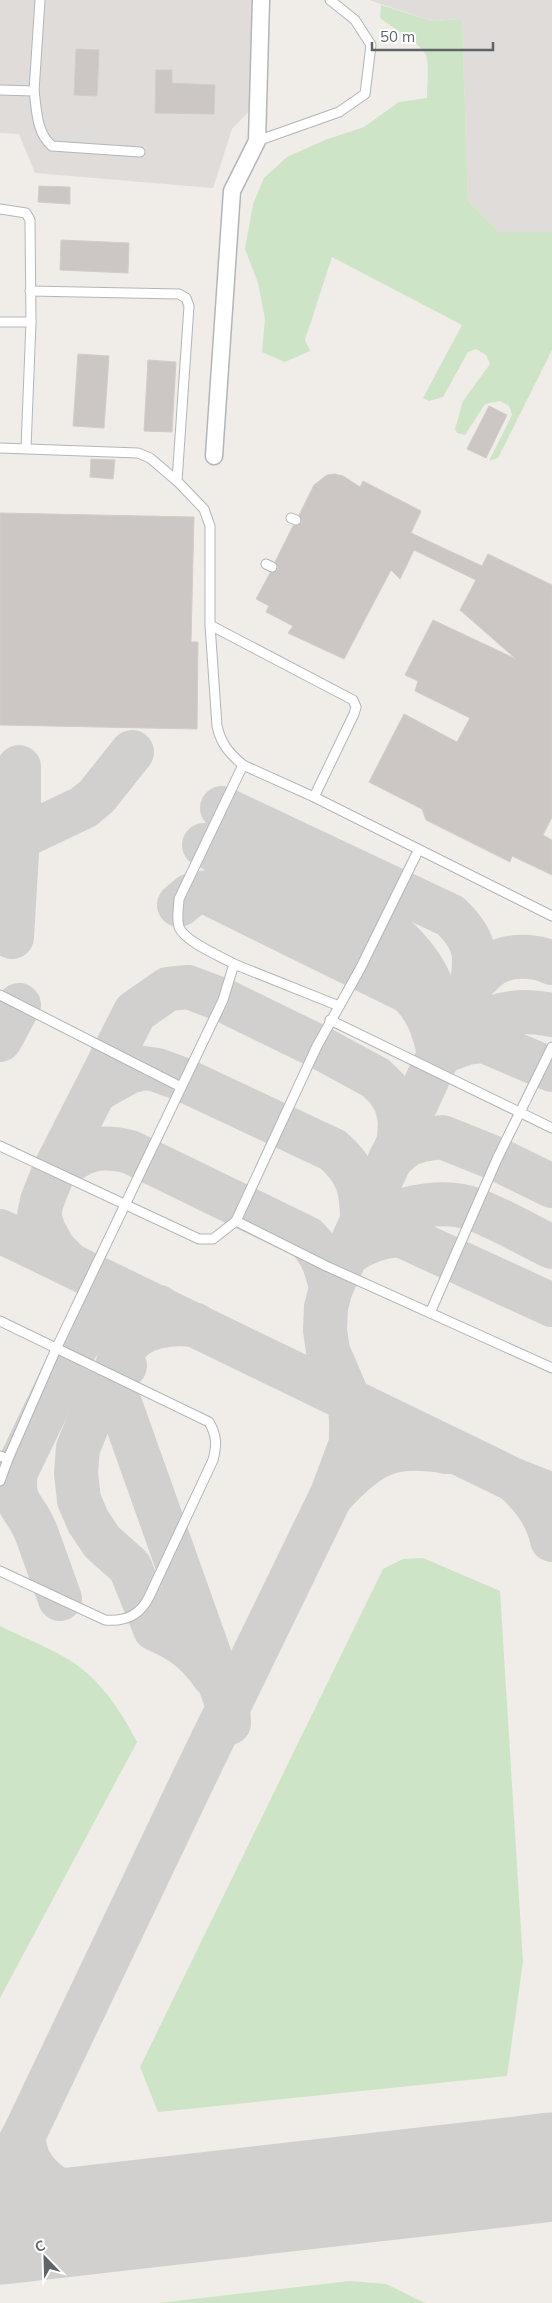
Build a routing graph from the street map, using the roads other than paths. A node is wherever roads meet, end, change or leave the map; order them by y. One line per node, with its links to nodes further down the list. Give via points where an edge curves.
1 (40, 0): 5 (lane)
2 (261, 0): 6 (street)
3 (330, 0): 6 (lane, via 355,20 371,45 365,94 339,112)
4 (0, 90): 5 (lane)
5 (34, 91): 7 (lane, via 38,125 44,139 52,146)
6 (257, 141): 14 (street, via 232,192)
7 (140, 152)
8 (0, 209): 9 (lane, via 26,213 30,220)
9 (30, 291): 11 (lane); 15 (lane, via 179,294 186,298 189,306)
10 (0, 322): 11 (lane)
11 (30, 322): 13 (lane)
12 (0, 448): 13 (lane)
13 (26, 448): 15 (lane, via 138,453 150,458)
14 (214, 456)
15 (177, 481): 16 (lane, via 204,509 210,526)
16 (210, 625): 17 (lane, via 220,740); 18 (lane, via 353,700 354,714)
17 (243, 765): 18 (lane); 21 (lane, via 179,899 177,916 179,928 187,938)
18 (314, 797): 19 (lane)
19 (418, 850): 20 (lane); 23 (lane)
20 (552, 916)
21 (234, 964): 23 (lane); 26 (lane, via 223,1000)
22 (0, 995): 26 (lane)
23 (339, 1006): 24 (lane)
24 (330, 1020): 27 (lane); 31 (lane)
25 (552, 1047): 27 (lane)
26 (181, 1086): 30 (lane)
27 (520, 1113): 28 (lane); 32 (lane)
28 (552, 1128)
29 (0, 1146): 30 (lane)
30 (124, 1205): 31 (lane, via 199,1238 213,1239); 34 (lane)
31 (236, 1221): 32 (lane)
32 (430, 1313): 35 (lane)
33 (0, 1321): 34 (lane)
34 (56, 1349): 36 (lane); 38 (lane, via 209,1422 217,1446 149,1597 134,1616 119,1622 105,1620)
35 (552, 1368)
36 (4, 1457): 37 (lane)
37 (0, 1481)
38 (0, 1571)

